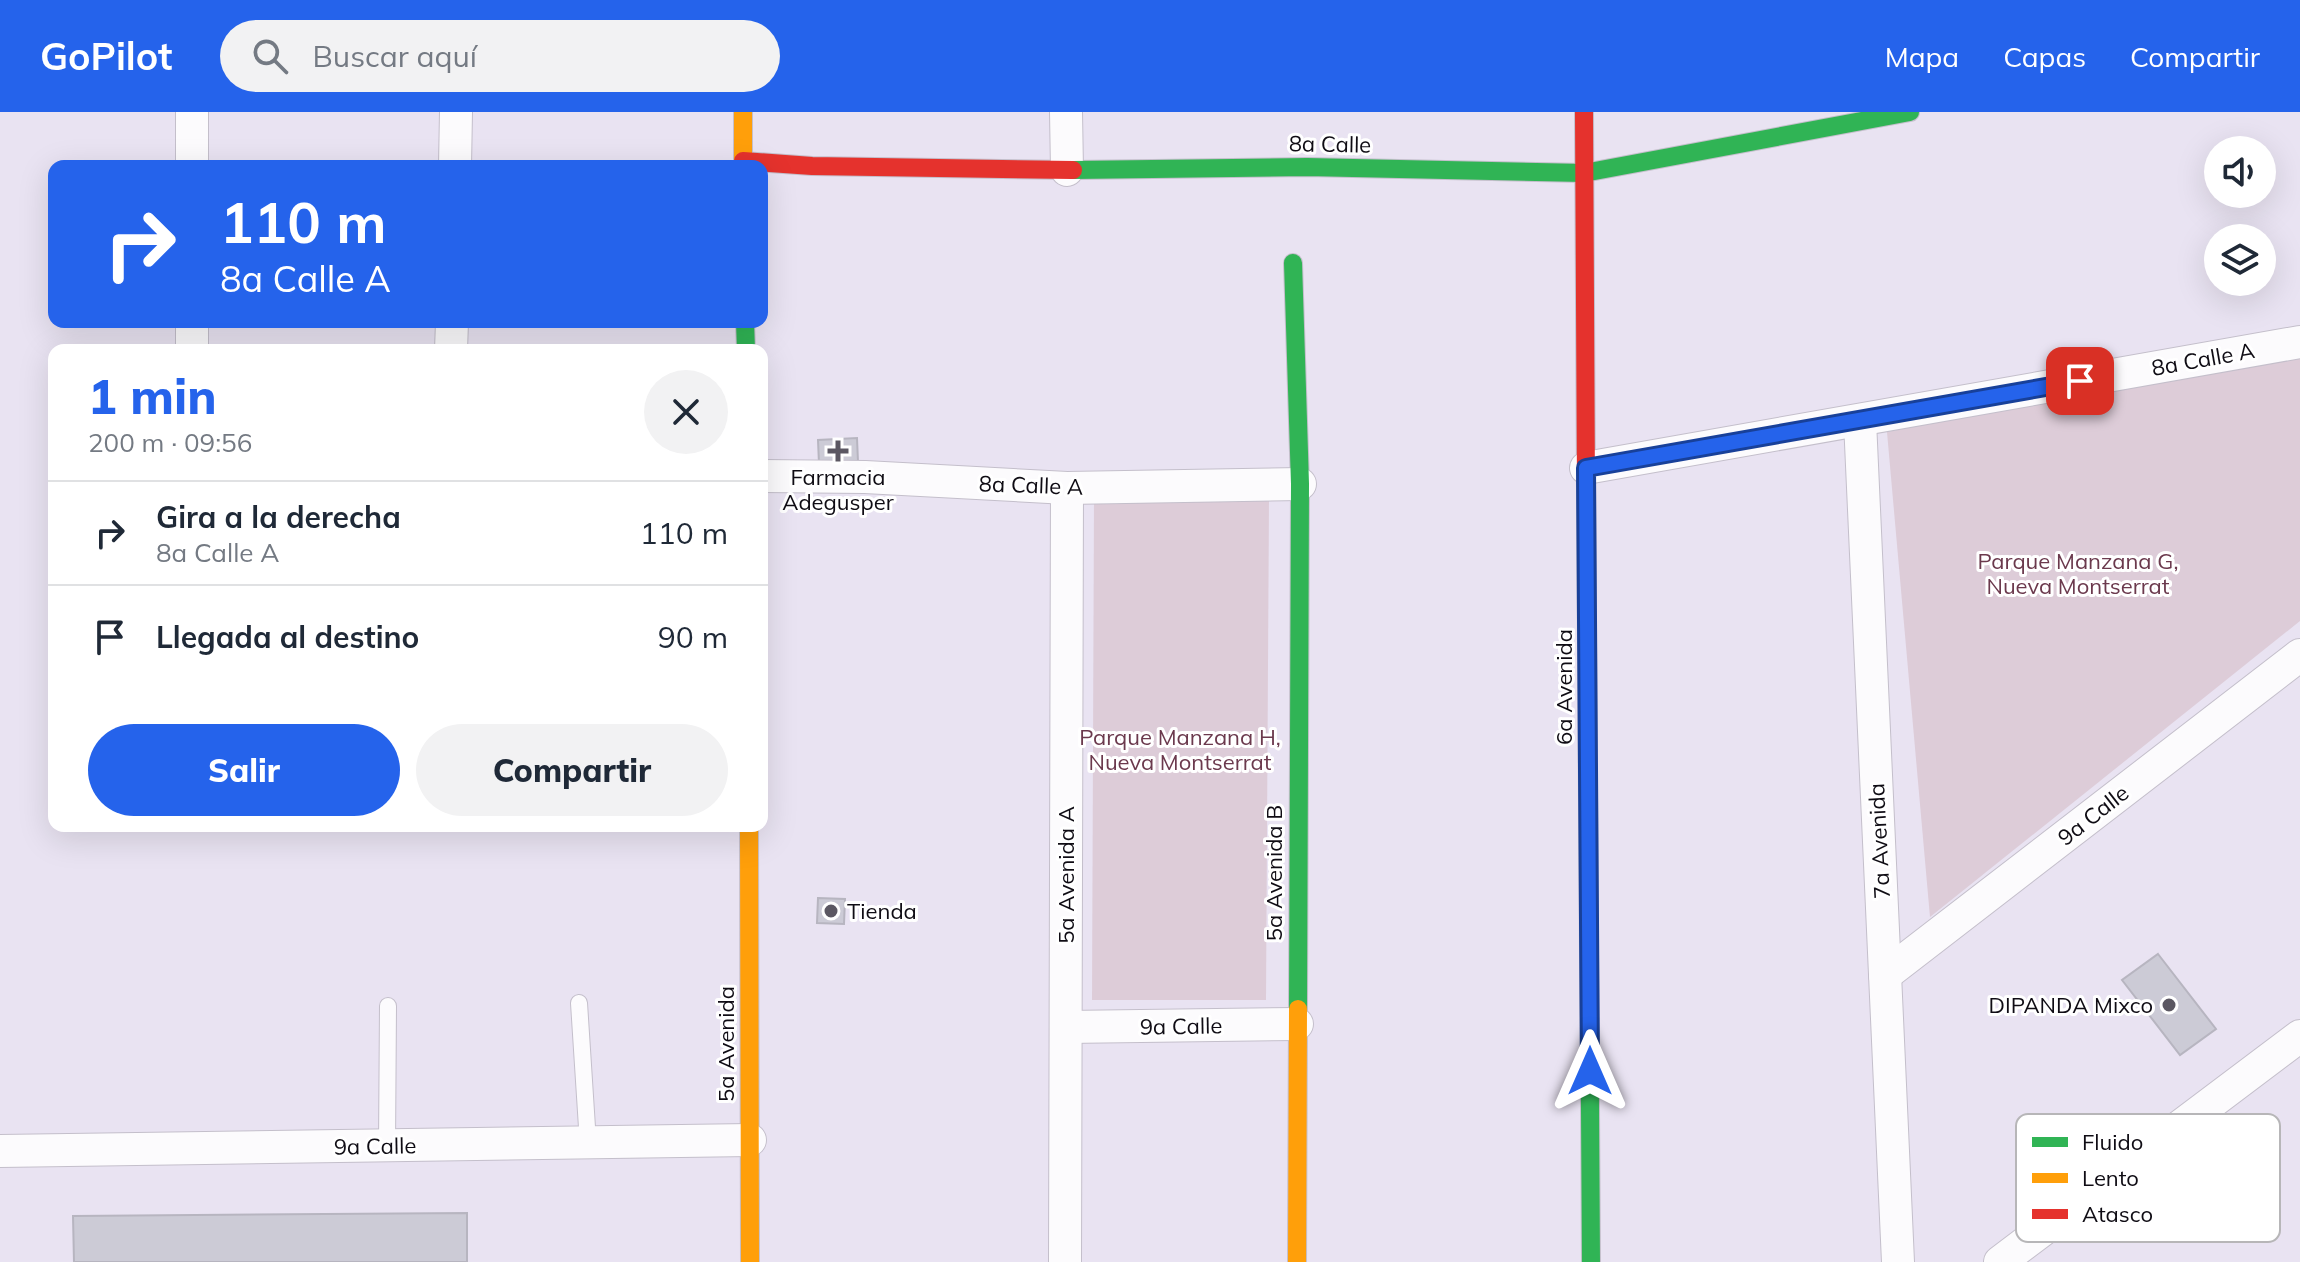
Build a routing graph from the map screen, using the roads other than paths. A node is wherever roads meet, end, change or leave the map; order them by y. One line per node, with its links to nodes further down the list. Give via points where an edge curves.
1 (192, 112): 8 (street)
2 (456, 112): 9 (street)
3 (743, 112): 10 (street)
4 (1066, 112): 12 (street)
5 (1584, 112): 13 (street, 6a Avenida)
6 (1910, 112): 7 (street, 8a Calle)
7 (1890, 114): 13 (street, 8a Calle)
8 (192, 160)
9 (455, 160)
10 (743, 160)
11 (768, 164): 12 (street, 8a Calle)
12 (1067, 170): 13 (street, 8a Calle, via 1307,167)
13 (1584, 173): 17 (street, 6a Avenida)
14 (1293, 263): 19 (street, 5a Avenida B)
15 (2300, 342): 16 (street, 8a Calle A)
16 (1860, 421): 17 (street, 8a Calle A); 23 (street, 7a Avenida)
17 (1586, 468): 38 (street, 6a Avenida)
18 (768, 476): 20 (street, 8a Calle A)
19 (1300, 484): 20 (street, 8a Calle A); 26 (street, 5a Avenida B)
20 (1067, 488): 27 (street, 5a Avenida A)
21 (2300, 655): 23 (street, 9a Calle)
22 (749, 832): 30 (street, 5a Avenida)
23 (1885, 975): 39 (street, 7a Avenida)
24 (579, 1003): 31 (lane)
25 (388, 1006): 32 (lane)
26 (1297, 1024): 27 (street, 9a Calle); 37 (street, 5a Avenida B)
27 (1066, 1027): 36 (street, 5a Avenida A)
28 (2300, 1036): 29 (street)
29 (2196, 1114)
30 (750, 1140): 31 (street, 9a Calle); 35 (street, 5a Avenida)
31 (588, 1143): 32 (street, 9a Calle)
32 (387, 1146): 33 (street, 9a Calle)
33 (0, 1151)
34 (2027, 1242): 40 (street)
35 (750, 1262)
36 (1065, 1262)
37 (1297, 1262)
38 (1591, 1262)
39 (1898, 1262)
40 (2000, 1262)

